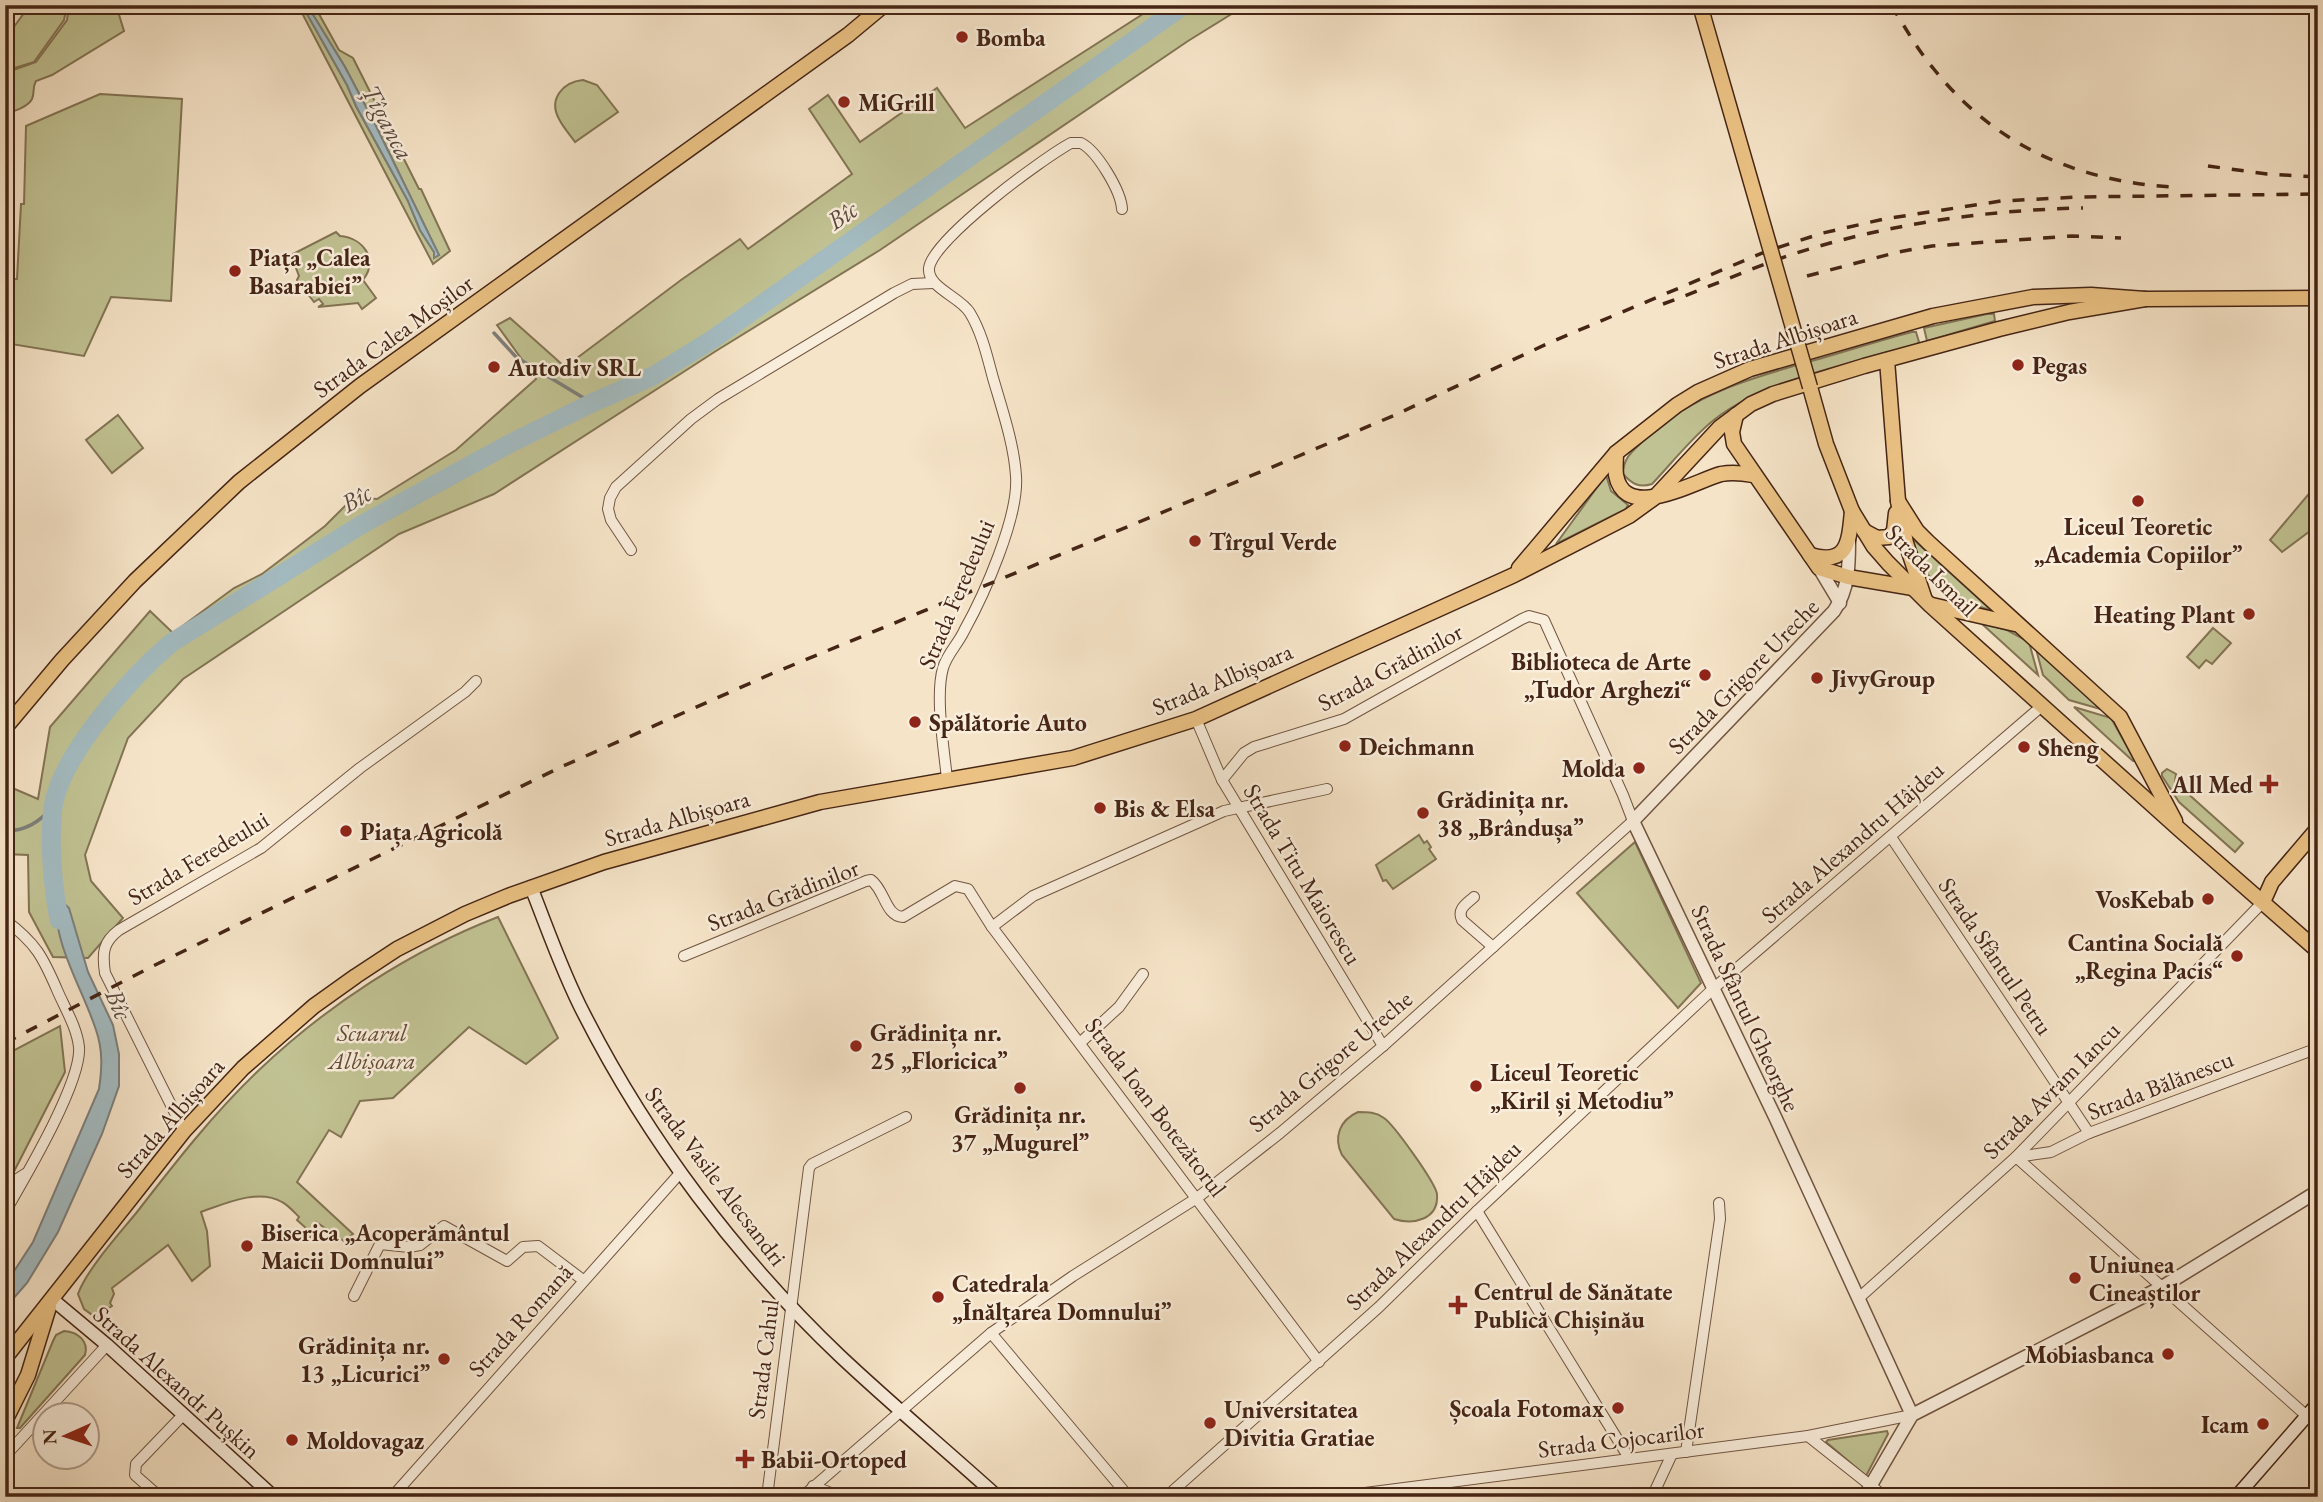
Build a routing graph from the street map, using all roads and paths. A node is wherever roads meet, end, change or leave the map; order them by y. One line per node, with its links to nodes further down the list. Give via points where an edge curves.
1 (884, 5): 4 (main road, Strada Calea Moșilor)
2 (897, 5): 4 (main road, Strada Calea Moșilor)
3 (1700, 5): 17 (main road, Strada Ismail, bridge, via 1826,444)
4 (852, 32): 33 (main road, Strada Calea Moșilor, via 360,386 239,482 135,581)
5 (1122, 209): 6 (street, via 1119,192 1092,152 1081,143 1071,143 976,212 944,243 929,269)
6 (933, 283): 20 (street, via 912,284 894,293 718,399 668,439 610,498 611,520); 34 (street, Strada Feredeului, via 967,307 978,325 1016,475 1016,496 988,584 943,670)
7 (2318, 298): 8 (main road, Strada Albișoara)
8 (2145, 299): 9 (main road, Strada Albișoara, via 2062,296); 10 (main road, Strada Albișoara)
9 (1991, 304): 10 (main road, via 2002,314); 13 (main road, Strada Albișoara, via 1734,374 1677,405)
10 (1999, 329): 11 (main road, Strada Albișoara)
11 (1887, 360): 12 (main road, Strada Albișoara, via 1773,394); 16 (main road)
12 (1736, 415): 14 (main road, via 1734,444); 15 (main road, Strada Albișoara)
13 (1616, 453): 15 (main road, via 1620,486 1635,497); 23 (main road, Strada Albișoara)
14 (1753, 475): 15 (main road, via 1720,474); 21 (main road)
15 (1654, 498): 23 (main road, Strada Albișoara, via 1629,516)
16 (1898, 501): 18 (main road, via 1892,534 1883,539); 26 (main road, via 1906,543); 29 (main road, via 1917,531)
17 (1852, 511): 18 (main road, Strada Ismail); 19 (main road)
18 (1862, 530): 25 (main road, Strada Ismail)
19 (1849, 540): 21 (main road, via 1835,557); 24 (street, Strada Grigore Ureche)
20 (631, 550)
21 (1810, 555): 22 (main road)
22 (1819, 568): 24 (main road); 27 (street, Strada Grigore Ureche)
23 (1514, 575): 32 (main road, Strada Albișoara)
24 (1848, 577): 25 (main road); 27 (street, Strada Grigore Ureche)
25 (1913, 588): 26 (main road, Strada Ismail)
26 (1927, 602): 29 (main road); 31 (main road, Strada Ismail)
27 (1840, 603): 38 (street, Strada Grigore Ureche)
28 (1544, 620): 35 (street, Strada Grădinilor, via 1529,616 1344,719 1254,747); 38 (street, Strada Sfântul Gheorghe)
29 (2019, 626): 40 (main road, via 2120,717)
30 (476, 681): 58 (street, Strada Feredeului, via 261,848 109,938 103,957 105,973)
31 (2043, 705): 40 (main road, Strada Ismail); 41 (street, Strada Alexandru Hâjdeu)
32 (1196, 719): 34 (main road, Strada Albișoara, via 1073,758); 35 (street, Strada Titu Maiorescu)
33 (5, 728)
34 (947, 779): 43 (main road, Strada Albișoara, via 820,802)
35 (1222, 780): 37 (street, Strada Titu Maiorescu)
36 (1326, 789): 37 (street)
37 (1239, 808): 47 (street, via 1033,896); 54 (street, Strada Titu Maiorescu)
38 (1633, 821): 48 (street, Strada Grigore Ureche); 52 (street, Strada Sfântul Gheorghe)
39 (2318, 828): 45 (main road, via 2272,882)
40 (2179, 829): 45 (main road, Strada Ismail)
41 (1891, 837): 52 (street, Strada Alexandru Hâjdeu); 56 (street, Strada Sfântul Petru)
42 (955, 886): 47 (street, Strada Ioan Botezătorul, via 968,889); 50 (street, Strada Grădinilor, via 897,917 876,883 866,881)
43 (531, 887): 58 (main road, Strada Albișoara, via 397,949 356,976 243,1068); 62 (street, Strada Vasile Alecsandri, via 594,1035)
44 (1474, 897): 48 (street, via 1461,909 1462,920)
45 (2263, 902): 49 (main road, Strada Ismail); 56 (street, Strada Avram Iancu)
46 (5, 920): 61 (street, via 38,950 79,1046 67,1093)
47 (992, 927): 53 (street, Strada Ioan Botezătorul)
48 (1493, 947): 54 (street, Strada Grigore Ureche)
49 (2318, 951)
50 (684, 956)
51 (1143, 974): 53 (street, via 1119,1007)
52 (1714, 988): 67 (street, Strada Alexandru Hâjdeu); 72 (street, Strada Sfântul Gheorghe)
53 (1081, 1042): 65 (street, Strada Ioan Botezătorul)
54 (1383, 1046): 65 (street, Strada Grigore Ureche)
55 (2318, 1048): 59 (street, Strada Bălănescu)
56 (2070, 1102): 59 (street, Strada Sfântul Petru); 60 (street, Strada Avram Iancu)
57 (906, 1117): 74 (street, Strada Cahul, via 809,1168)
58 (184, 1131): 73 (main road, Strada Albișoara)
59 (2089, 1133): 60 (street, Strada Bălănescu, via 2051,1152)
60 (2016, 1157): 70 (street); 72 (street, Strada Avram Iancu)
61 (28, 1172): 63 (street); 68 (street)
62 (681, 1172): 69 (street, Strada Romană); 74 (street, Strada Vasile Alecsandri)
63 (5, 1187)
64 (2318, 1191): 70 (street)
65 (1198, 1198): 75 (street, Strada Grigore Ureche); 78 (street, Strada Ioan Botezătorul)
66 (1719, 1203): 87 (street)
67 (1477, 1211): 78 (street, Strada Alexandru Hâjdeu); 90 (street)
68 (5, 1212)
69 (583, 1280): 71 (street, via 538,1246 523,1247 507,1261 444,1226 420,1245 380,1244); 96 (street, Strada Romană)
70 (2162, 1287): 82 (street); 83 (street)
71 (354, 1296)
72 (1860, 1297): 82 (street, Strada Sfântul Gheorghe)
73 (52, 1299): 76 (street, Strada Alexandr Pușkin); 77 (main road, Strada Albișoara); 84 (main road, via 28,1375)
74 (790, 1306): 80 (street, Strada Vasile Alecsandri); 97 (street, Strada Cahul)
75 (992, 1333): 80 (street, Strada Grigore Ureche); 101 (street)
76 (107, 1345): 81 (street, Strada Alexandr Pușkin); 89 (street)
77 (5, 1358)
78 (1319, 1362): 102 (street, Strada Alexandru Hâjdeu)
79 (2318, 1403): 83 (street)
80 (902, 1411): 92 (street, Strada Grigore Ureche); 100 (street, Strada Vasile Alecsandri)
81 (183, 1415): 94 (street, via 136,1464 135,1475); 95 (street, Strada Alexandr Pușkin)
82 (1912, 1415): 86 (street, Strada Cojocarilor); 91 (street)
83 (2307, 1416): 85 (street); 107 (street)
84 (5, 1421)
85 (2318, 1426)
86 (1808, 1436): 87 (street, Strada Cojocarilor); 91 (street)
87 (1686, 1452): 88 (street, Strada Cojocarilor)
88 (1672, 1454): 90 (street, Strada Cojocarilor); 104 (street)
89 (5, 1456)
90 (1629, 1458): 93 (street, Strada Cojocarilor)
91 (1872, 1485): 105 (street); 106 (street)
92 (813, 1486): 98 (street, Strada Grigore Ureche); 99 (street)
93 (1352, 1495): 103 (street, Strada Cojocarilor)
94 (160, 1497)
95 (274, 1497)
96 (392, 1497)
97 (767, 1497)
98 (802, 1497)
99 (841, 1497)
100 (998, 1497)
101 (1129, 1497)
102 (1167, 1497)
103 (1334, 1497)
104 (1652, 1497)
105 (1864, 1497)
106 (1885, 1497)
107 (2235, 1497)

